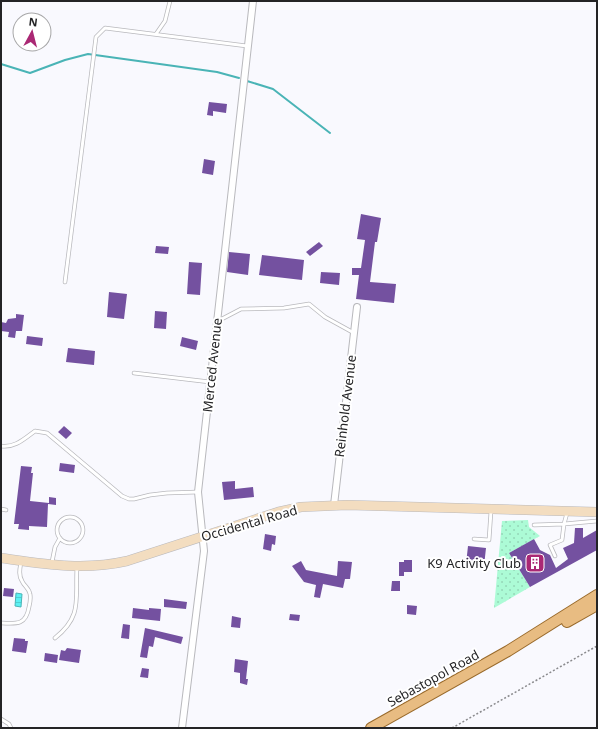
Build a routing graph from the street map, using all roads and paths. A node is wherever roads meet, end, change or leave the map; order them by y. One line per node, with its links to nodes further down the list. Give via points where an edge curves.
1 (170, 1): 3 (lane, via 165,22)
2 (253, 1): 4 (street, Merced Avenue)
3 (156, 34): 4 (lane); 5 (lane, via 105,28 96,37)
4 (247, 46): 7 (street, Merced Avenue)
5 (65, 282)
6 (357, 307): 8 (street, Reinhold Avenue)
7 (217, 322): 8 (lane, via 241,309 284,308 308,304); 10 (street, Merced Avenue)
8 (354, 333): 13 (street, Reinhold Avenue)
9 (134, 373): 10 (lane)
10 (210, 382): 12 (street, Merced Avenue)
11 (1, 446): 12 (lane, via 18,444 35,431 47,433 122,496 129,499 167,493)
12 (198, 492): 22 (street, Merced Avenue)
13 (334, 505): 15 (street, Occidental Road); 22 (street, Occidental Road, via 289,509)
14 (1, 509): 16 (lane)
15 (491, 509): 17 (street, Occidental Road); 24 (lane, via 489,540)
16 (6, 510)
17 (567, 511): 18 (street, Occidental Road); 20 (lane)
18 (597, 512)
19 (597, 521): 20 (lane)
20 (564, 524): 21 (lane); 25 (lane, via 562,540 550,545)
21 (534, 525)
22 (202, 536): 29 (street, Occidental Road, via 127,561); 38 (street, Merced Avenue, via 204,551)
23 (60, 538): 23 (lane, via 57,530 63,520 71,517 81,524 81,536 75,542 67,543); 28 (lane, via 55,547)
24 (474, 539)
25 (555, 556)
26 (1, 558): 27 (street, Occidental Road)
27 (21, 560): 28 (street, Occidental Road); 32 (lane, via 21,578 30,596 27,615 20,623)
28 (52, 565): 29 (street, Occidental Road)
29 (77, 567): 33 (lane, via 76,613 65,630)
30 (597, 595): 35 (main road, Sebastopol Road)
31 (597, 605): 35 (main road, Sebastopol Road)
32 (1, 623)
33 (55, 638)
34 (597, 646): 40 (path)
35 (508, 651): 39 (main road, Sebastopol Road)
36 (1, 719): 37 (lane)
37 (11, 728)
38 (182, 728)
39 (371, 728)
40 (452, 728)

